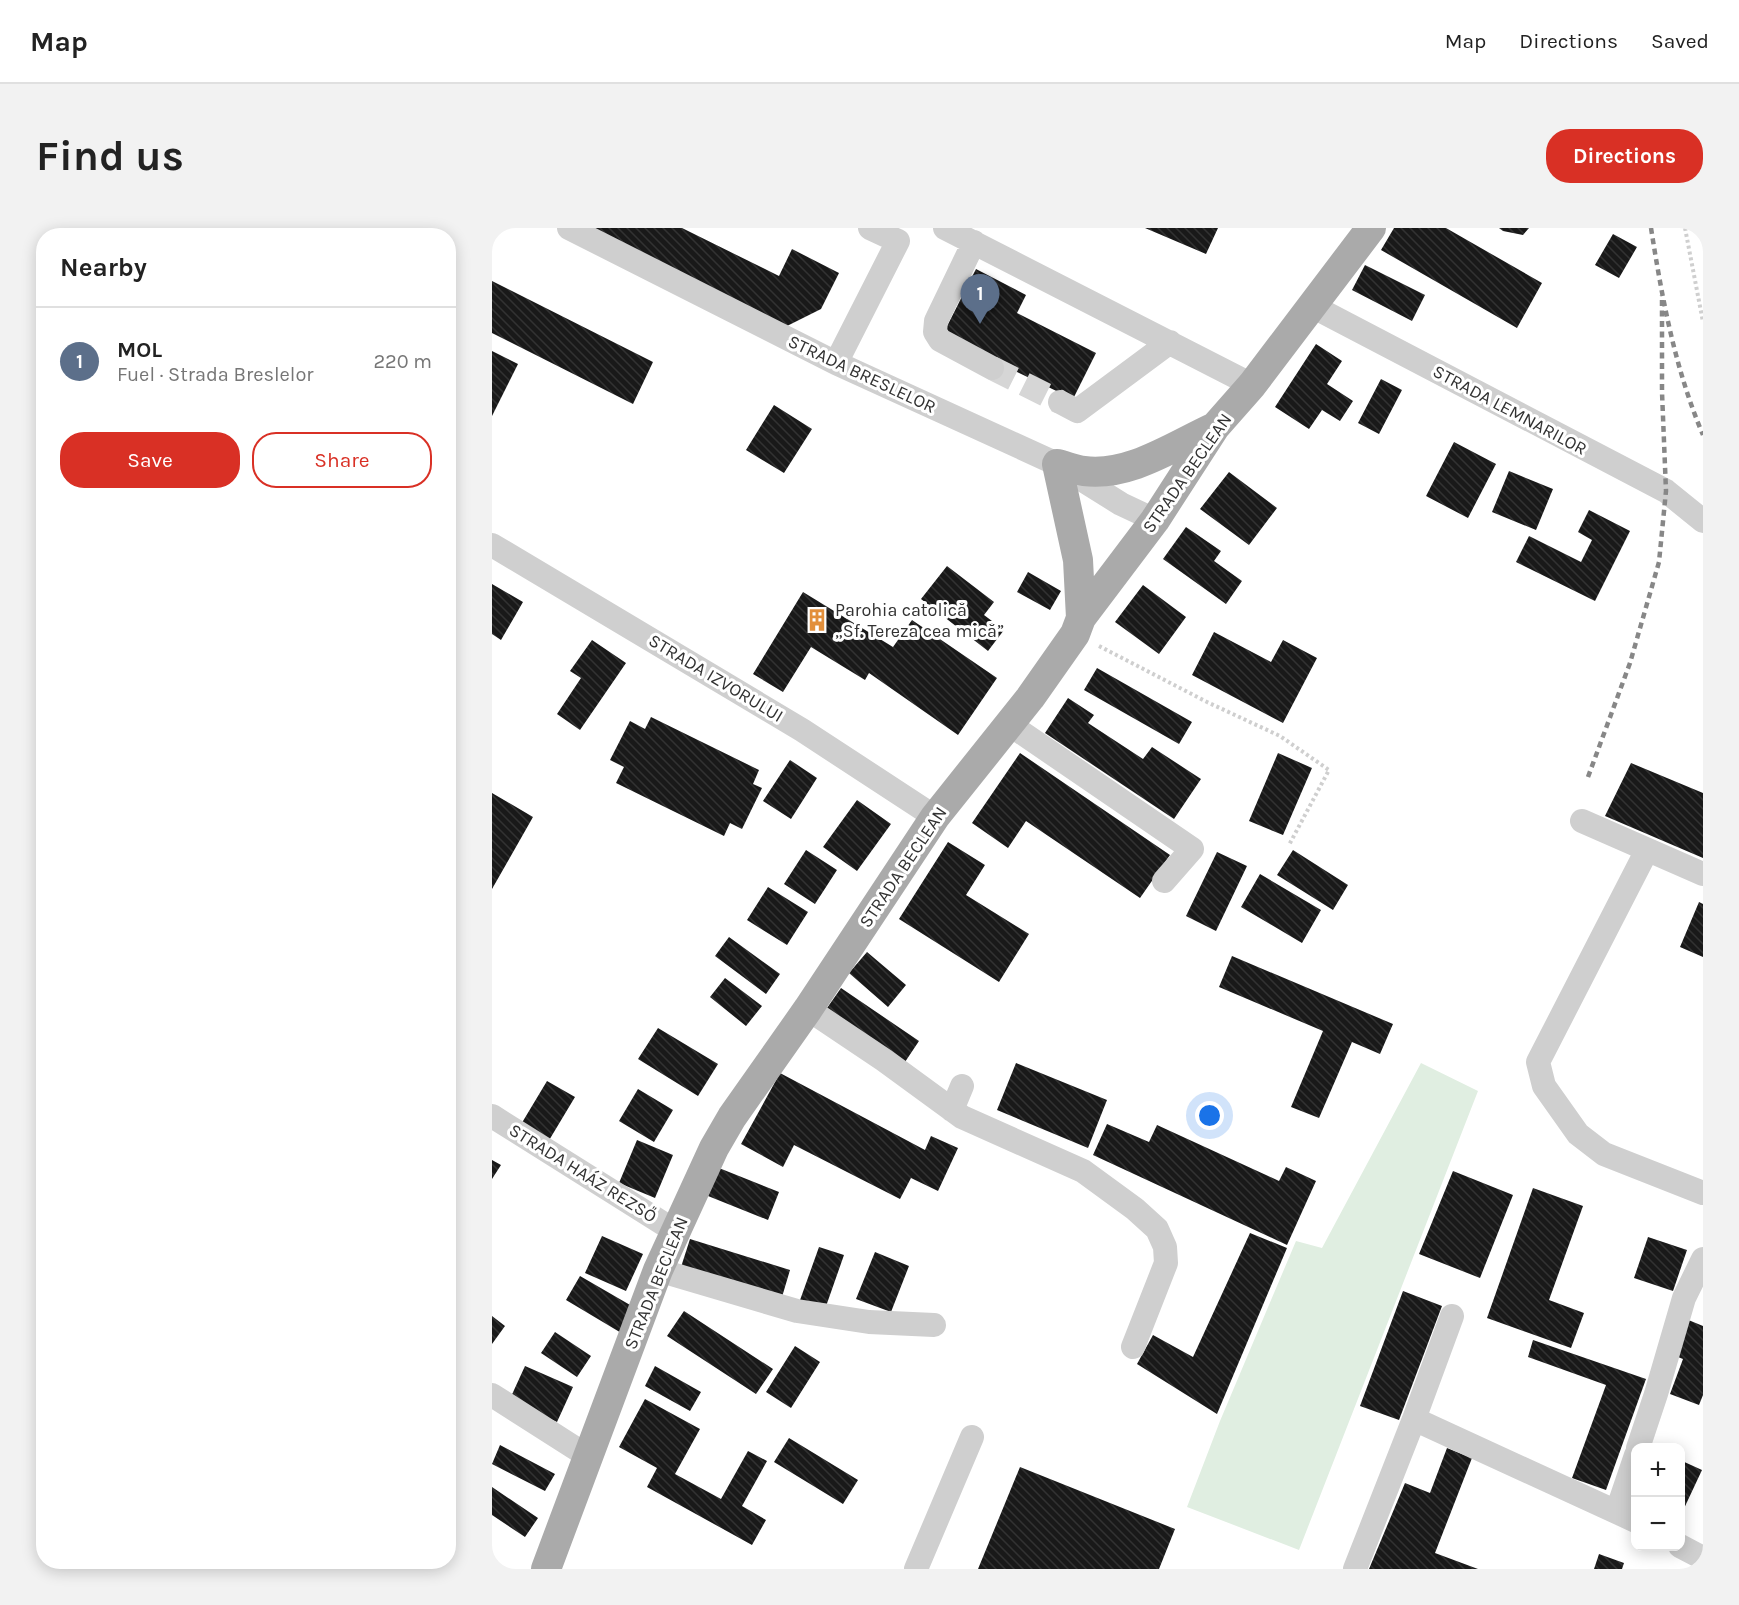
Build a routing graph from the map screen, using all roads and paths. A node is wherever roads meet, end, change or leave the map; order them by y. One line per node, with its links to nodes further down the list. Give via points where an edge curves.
1 (569, 228): 11 (street, STRADA BRESLELOR)
2 (870, 228): 6 (street)
3 (945, 228): 7 (street)
4 (1371, 228): 8 (main road, STRADA BECLEAN)
5 (1685, 228): 9 (path)
6 (901, 234): 11 (street)
7 (974, 242): 10 (street); 12 (street, via 936,321 935,332 940,340)
8 (1312, 306): 13 (main road, STRADA BECLEAN); 18 (street, STRADA LEMNARILOR, via 1666,491)
9 (1703, 322)
10 (1170, 342): 13 (street); 14 (street, via 1077,411)
11 (836, 363): 16 (street, STRADA BRESLELOR)
12 (992, 368)
13 (1252, 385): 15 (main road, STRADA BECLEAN)
14 (1060, 402)
15 (1215, 427): 16 (main road, via 1140,463 1118,469 1085,471); 17 (main road, STRADA BECLEAN)
16 (1057, 464): 17 (street, STRADA BRESLELOR); 20 (main road, via 1078,560)
17 (1155, 520): 20 (main road, STRADA BECLEAN)
18 (1703, 521)
19 (492, 545): 22 (street, STRADA IZVORULUI, via 802,730)
20 (1078, 626): 21 (main road, STRADA BECLEAN); 24 (path, via 1207,702 1280,736 1329,770)
21 (1010, 724): 22 (main road, STRADA BECLEAN); 27 (street, via 1192,849)
22 (935, 817): 28 (main road, STRADA BECLEAN)
23 (1582, 821): 25 (street)
24 (1289, 845)
25 (1647, 850): 26 (street); 32 (street, via 1538,1062 1544,1086 1578,1134 1595,1148)
26 (1703, 874)
27 (1164, 881)
28 (808, 1009): 30 (street); 33 (main road, STRADA BECLEAN, via 732,1117)
29 (962, 1086): 30 (street)
30 (952, 1110): 38 (street, via 1083,1171 1156,1229 1165,1247 1166,1263)
31 (492, 1116): 33 (street, STRADA HAÁZ REZSŐ)
32 (1703, 1193)
33 (675, 1230): 35 (main road, STRADA BECLEAN)
34 (1703, 1259): 42 (street, via 1684,1298)
35 (658, 1270): 37 (street, via 797,1311 869,1322); 43 (main road, STRADA BECLEAN)
36 (1452, 1316): 40 (street)
37 (934, 1325)
38 (1133, 1347)
39 (492, 1395): 43 (street)
40 (1414, 1419): 45 (street); 50 (street)
41 (972, 1437): 49 (street)
42 (1640, 1443)
43 (588, 1456): 48 (main road, STRADA BECLEAN)
44 (1631, 1482): 45 (street)
45 (1626, 1516)
46 (1685, 1549): 47 (street)
47 (1703, 1558)
48 (546, 1569)
49 (916, 1569)
50 (1355, 1569)

